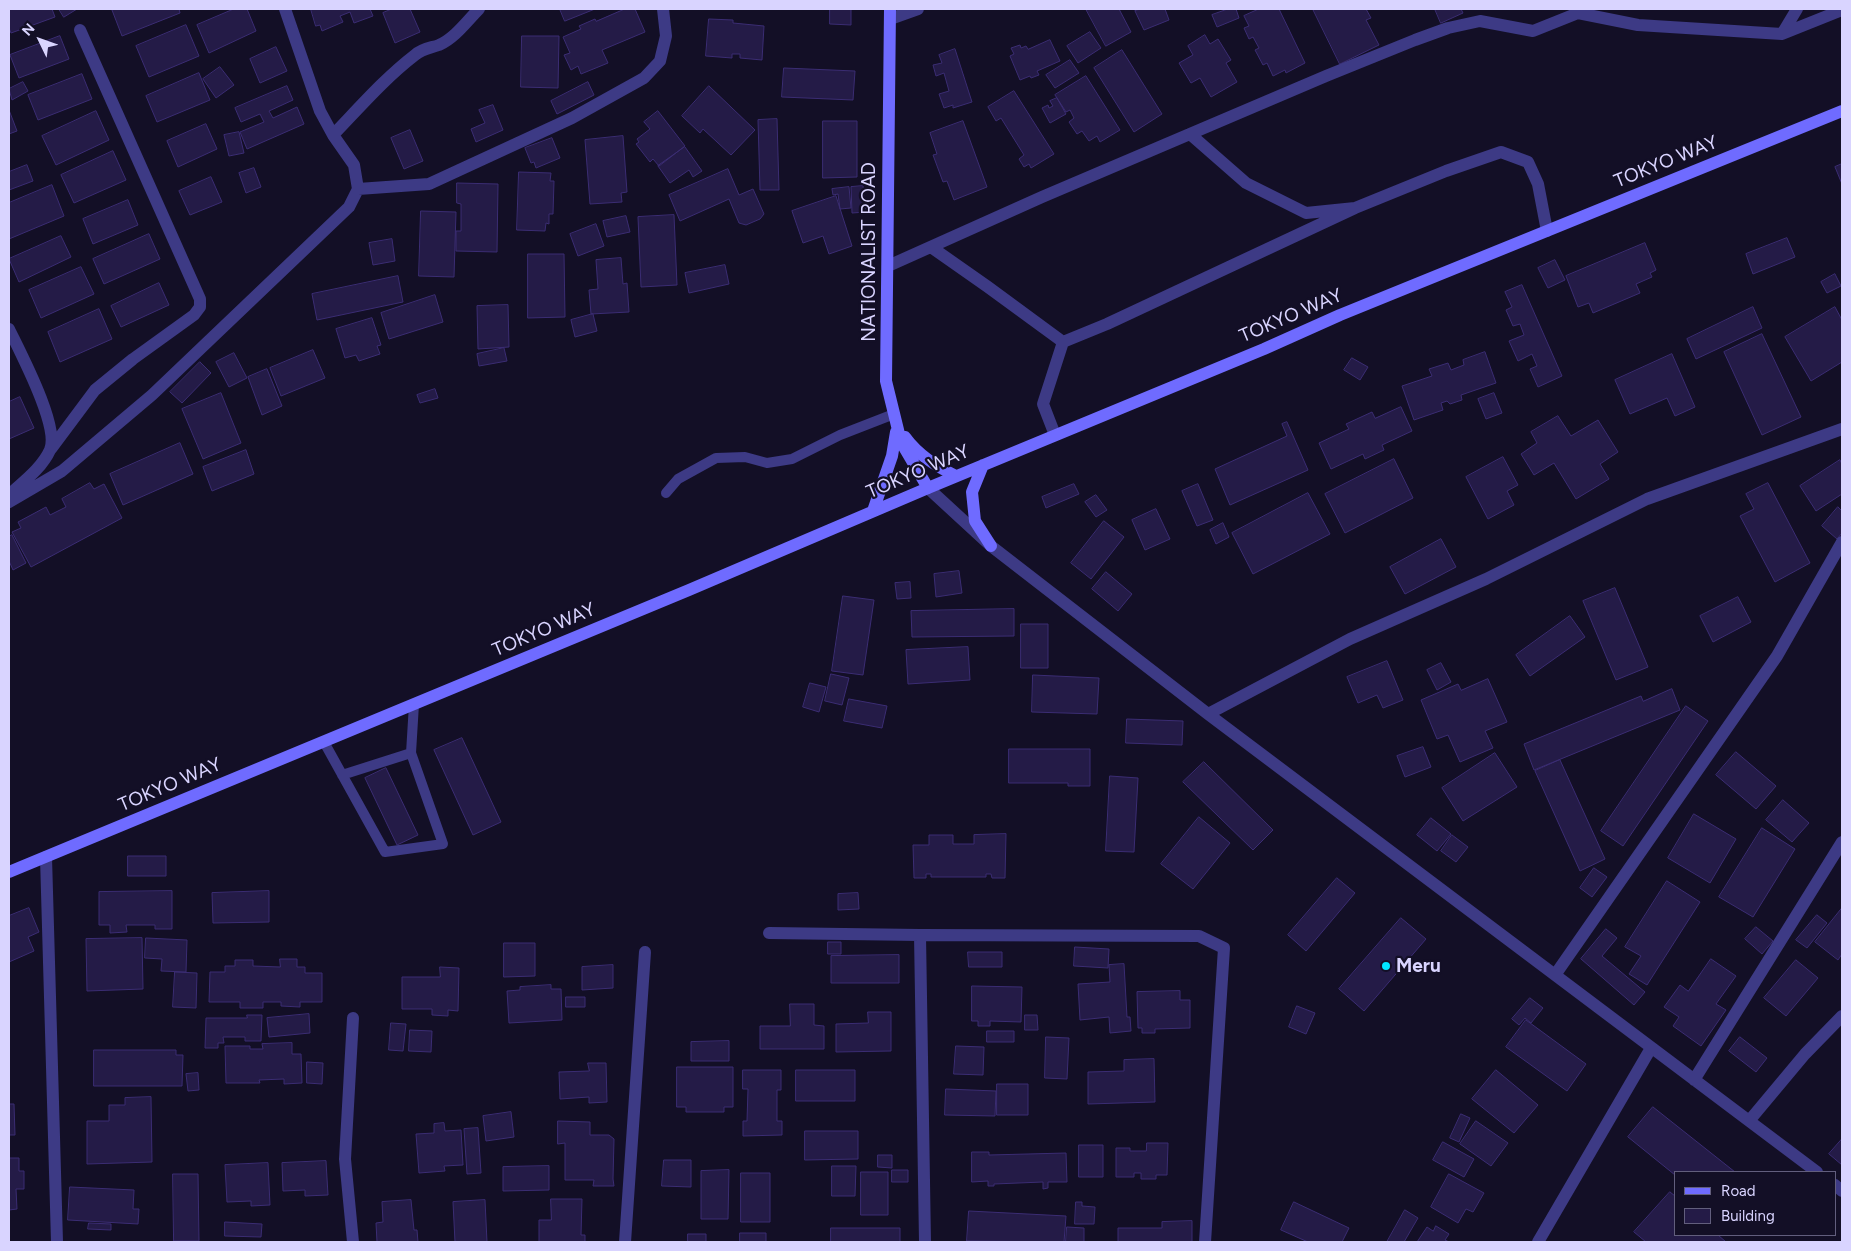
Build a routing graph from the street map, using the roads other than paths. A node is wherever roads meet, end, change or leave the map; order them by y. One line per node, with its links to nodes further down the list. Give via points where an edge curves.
1 (285, 9): 13 (street, via 320,111)
2 (479, 9): 13 (street, via 440,44 416,54)
3 (663, 9): 14 (street, via 666,36 660,61 644,78 572,118 430,184)
4 (918, 9): 8 (street)
5 (1797, 9): 10 (street)
6 (1577, 11): 10 (street, via 1638,25); 12 (street, via 1533,31 1480,21 1448,28)
7 (1840, 12): 10 (street)
8 (890, 14): 18 (main road, NATIONALIST ROAD)
9 (80, 30): 25 (street, via 200,299 200,308 194,316 95,390)
10 (1782, 34)
11 (1842, 111): 16 (main road, TOKYO WAY)
12 (1190, 134): 15 (street, via 1246,183 1306,213); 17 (street)
13 (333, 135): 14 (street, via 354,165)
14 (358, 188): 31 (street, via 349,208 152,395 62,471)
15 (1355, 208): 16 (street, via 1446,170 1501,152 1528,162 1538,184); 20 (street)
16 (1547, 231): 24 (main road, TOKYO WAY)
17 (931, 247): 18 (street); 20 (street)
18 (888, 266): 21 (main road, NATIONALIST ROAD, via 886,382)
19 (9, 329): 25 (street, via 49,418)
20 (1062, 342): 24 (street, via 1043,404)
21 (894, 414): 22 (main road, NATIONALIST ROAD); 29 (lane, via 840,435 792,459 767,463 745,458 716,458 678,479)
22 (897, 427): 27 (main road, via 919,453); 28 (main road, NATIONALIST ROAD); 32 (main road, via 892,456)
23 (1842, 428): 36 (street, via 1647,500 1486,579 1350,639)
24 (1055, 435): 26 (main road, TOKYO WAY)
25 (51, 449): 30 (street, via 38,468)
26 (984, 465): 27 (main road, TOKYO WAY); 34 (main road, via 972,492 975,521)
27 (956, 476): 28 (main road, TOKYO WAY)
28 (928, 488): 32 (main road, TOKYO WAY); 34 (street)
29 (666, 493)
30 (9, 495)
31 (9, 502)
32 (873, 512): 35 (main road, TOKYO WAY)
33 (1842, 542): 46 (street, via 1777,656)
34 (991, 546): 36 (street)
35 (414, 704): 37 (main road, TOKYO WAY); 38 (lane)
36 (1208, 714): 46 (street)
37 (324, 742): 39 (lane); 41 (main road, TOKYO WAY)
38 (411, 753): 39 (lane); 39 (lane, via 443,844 385,852)
39 (342, 775)
40 (1842, 842): 50 (street)
41 (46, 857): 42 (main road, TOKYO WAY); 53 (street)
42 (9, 872)
43 (769, 933): 44 (street)
44 (920, 936): 56 (street); 57 (street, via 1199,936 1224,948)
45 (645, 952): 55 (street)
46 (1555, 975): 49 (street)
47 (1842, 1016): 51 (street, via 1805,1054)
48 (353, 1018): 54 (street, via 345,1159)
49 (1652, 1048): 50 (street); 58 (street)
50 (1694, 1080): 51 (street)
51 (1749, 1121): 52 (street)
52 (1817, 1171)
53 (57, 1242)
54 (353, 1242)
55 (625, 1242)
56 (925, 1242)
57 (1205, 1242)
58 (1538, 1242)

